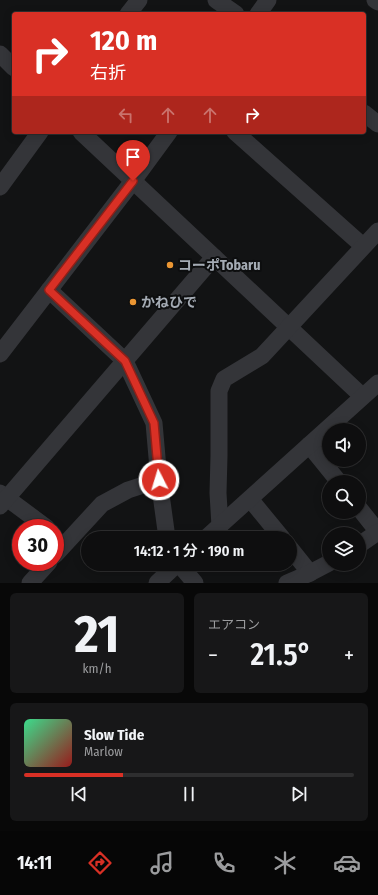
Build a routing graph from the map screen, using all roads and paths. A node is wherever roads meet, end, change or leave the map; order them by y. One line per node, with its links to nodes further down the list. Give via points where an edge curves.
1 (139, 0): 6 (street)
2 (216, 0): 7 (street)
3 (268, 0): 8 (street)
4 (375, 0): 5 (street)
5 (378, 2)
6 (130, 12)
7 (233, 12)
8 (259, 12)
9 (0, 54): 10 (street)
10 (12, 66)
11 (366, 115): 12 (street)
12 (378, 124)
13 (39, 134): 18 (street)
14 (83, 134): 17 (street)
15 (168, 134): 17 (street)
16 (237, 134): 20 (street)
17 (133, 181): 21 (street); 22 (street)
18 (0, 187)
19 (378, 231): 20 (street)
20 (363, 246): 23 (street)
21 (214, 257): 23 (street); 25 (street)
22 (49, 290): 24 (street); 25 (street)
23 (289, 327): 27 (street); 35 (street, via 262,356 224,379 219,390)
24 (0, 354)
25 (125, 361): 30 (street, via 154,423); 31 (street)
26 (378, 383): 27 (street)
27 (362, 396): 28 (street)
28 (310, 445): 29 (street); 32 (street)
29 (334, 475)
30 (159, 480): 36 (street); 40 (street, via 128,490 102,504)
31 (2, 499): 34 (street)
32 (250, 499): 35 (street); 38 (street)
33 (366, 517): 39 (street)
34 (33, 519)
35 (220, 526): 37 (street)
36 (166, 531)
37 (214, 531)
38 (276, 531)
39 (378, 532): 41 (street)
40 (64, 539)
41 (366, 540)
42 (297, 557): 47 (street)
43 (322, 567): 47 (street)
44 (41, 571): 48 (street)
45 (170, 571): 49 (street)
46 (184, 571): 50 (street)
47 (310, 573): 51 (street)
48 (30, 583)
49 (157, 583)
50 (195, 583)
51 (287, 583)

